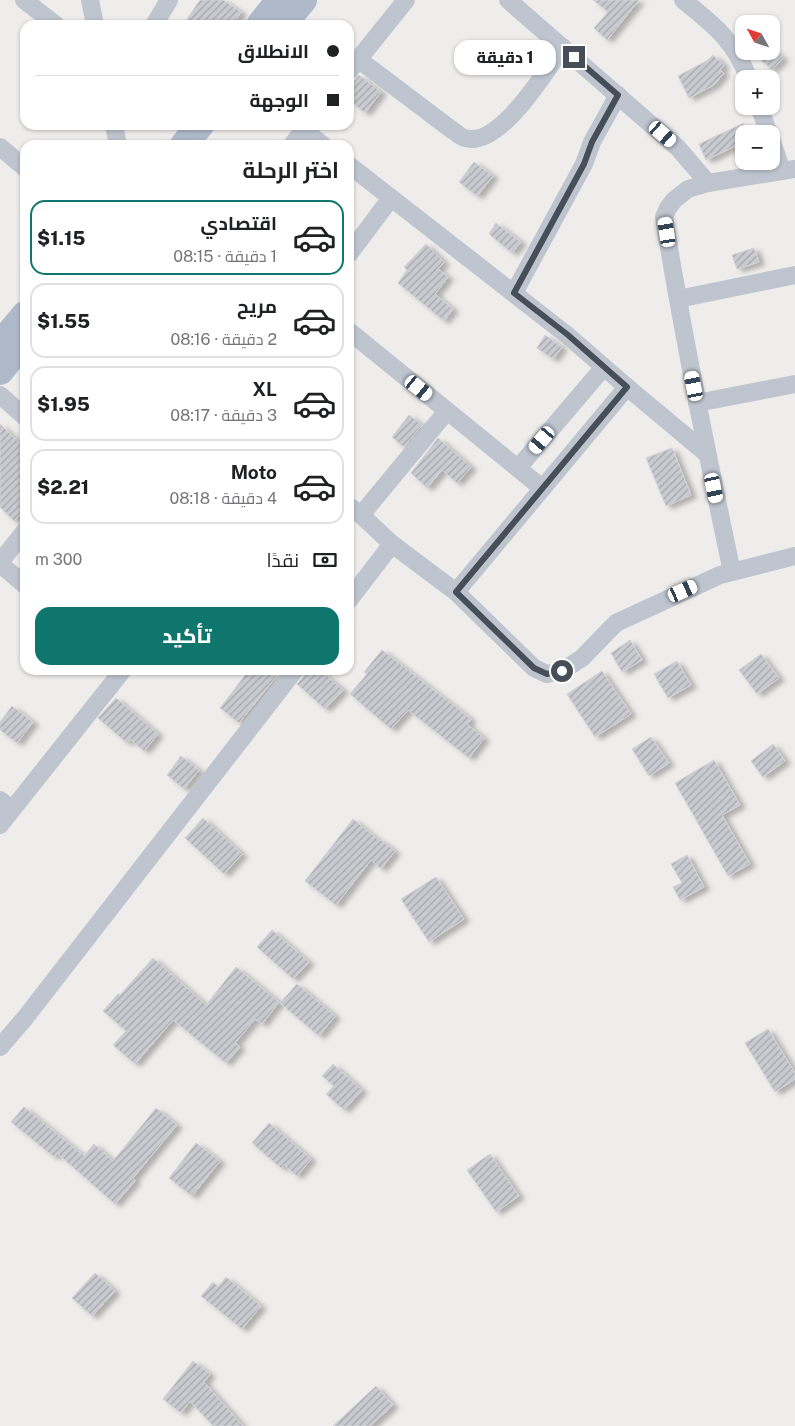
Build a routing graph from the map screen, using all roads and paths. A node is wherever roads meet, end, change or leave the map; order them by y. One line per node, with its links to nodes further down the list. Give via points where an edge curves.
1 (24, 0): 9 (street)
2 (90, 0): 10 (street)
3 (169, 0): 11 (street)
4 (280, 0): 12 (main road)
5 (303, 0): 13 (main road)
6 (406, 0): 15 (street)
7 (508, 0): 14 (street)
8 (683, 0): 17 (street, via 723,35 741,59)
9 (50, 20)
10 (93, 20)
11 (157, 20)
12 (264, 20)
13 (286, 20)
14 (562, 47): 16 (street, via 506,123 477,139 465,138); 18 (street)
15 (354, 64)
16 (354, 66)
17 (745, 70)
18 (618, 95): 32 (street, via 678,148); 36 (street)
19 (176, 130): 23 (main road)
20 (196, 130): 24 (main road)
21 (304, 130): 25 (street)
22 (309, 130): 26 (street)
23 (168, 140)
24 (188, 140)
25 (296, 140)
26 (318, 140)
27 (0, 147): 29 (street)
28 (780, 154): 31 (street)
29 (20, 164)
30 (354, 169): 33 (street)
31 (789, 170): 32 (street)
32 (708, 183): 37 (street, via 688,189 668,208 664,217)
33 (391, 198): 34 (street); 36 (street)
34 (354, 247)
35 (795, 275): 37 (street)
36 (514, 293): 40 (street)
37 (678, 300): 45 (street)
38 (13, 334): 41 (main road)
39 (354, 335): 46 (street)
40 (604, 367): 43 (street); 49 (street)
41 (0, 371)
42 (795, 384): 45 (street)
43 (627, 387): 48 (street); 50 (street)
44 (0, 395): 47 (street)
45 (697, 403): 48 (street)
46 (447, 411): 49 (street); 51 (street)
47 (20, 413)
48 (707, 454): 56 (street)
49 (518, 468): 50 (street)
50 (542, 488): 58 (street)
51 (355, 511): 53 (street)
52 (20, 537): 55 (street)
53 (392, 544): 58 (street); 59 (street)
54 (795, 556): 56 (street)
55 (0, 563): 57 (street)
56 (732, 572): 58 (street, via 616,623 582,658 562,671 547,674 534,668)
57 (20, 581)
58 (456, 592)
59 (354, 593)
60 (119, 675): 62 (street)
61 (291, 675): 64 (street)
62 (6, 805): 63 (street)
63 (0, 825)
64 (0, 1047)

